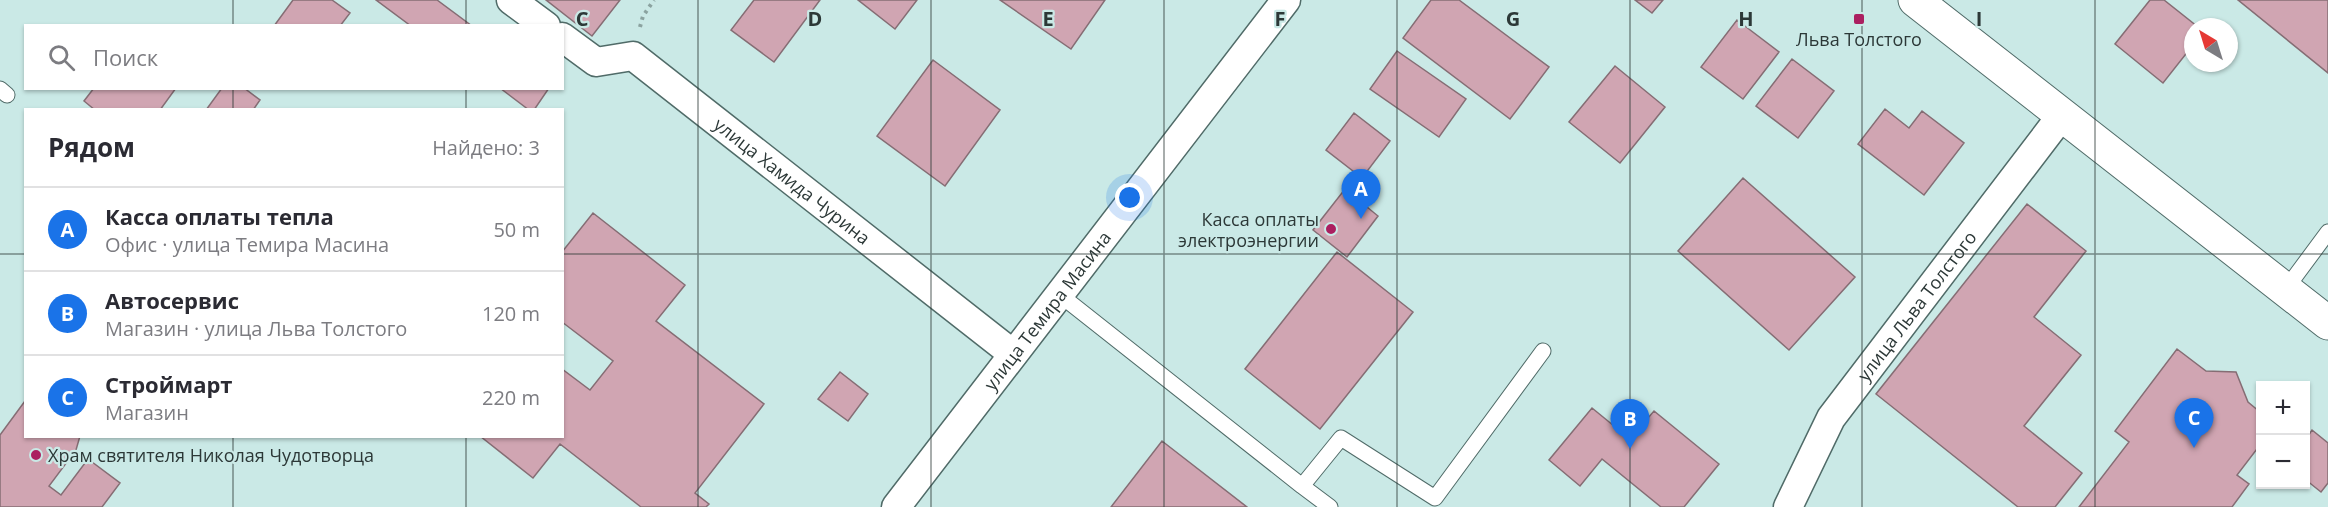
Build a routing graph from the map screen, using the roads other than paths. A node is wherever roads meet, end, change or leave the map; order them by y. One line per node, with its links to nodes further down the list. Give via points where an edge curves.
1 (511, 0): 4 (street)
2 (1286, 0): 9 (street, улица Темира Масина)
3 (1914, 0): 6 (street)
4 (543, 24)
5 (564, 38): 12 (street, улица Хамида Чурина, via 596,62 633,56)
6 (2061, 115): 8 (street); 16 (street, улица Льва Толстого, via 1831,418)
7 (2328, 232): 8 (lane)
8 (2285, 290): 10 (street)
9 (1059, 294): 12 (street, улица Темира Масина); 13 (lane)
10 (2328, 323)
11 (1544, 351): 13 (lane, via 1435,498 1341,438)
12 (1013, 354): 14 (street, улица Темира Масина)
13 (1302, 486): 15 (lane)
14 (896, 507)
15 (1330, 507)
16 (1788, 507)

